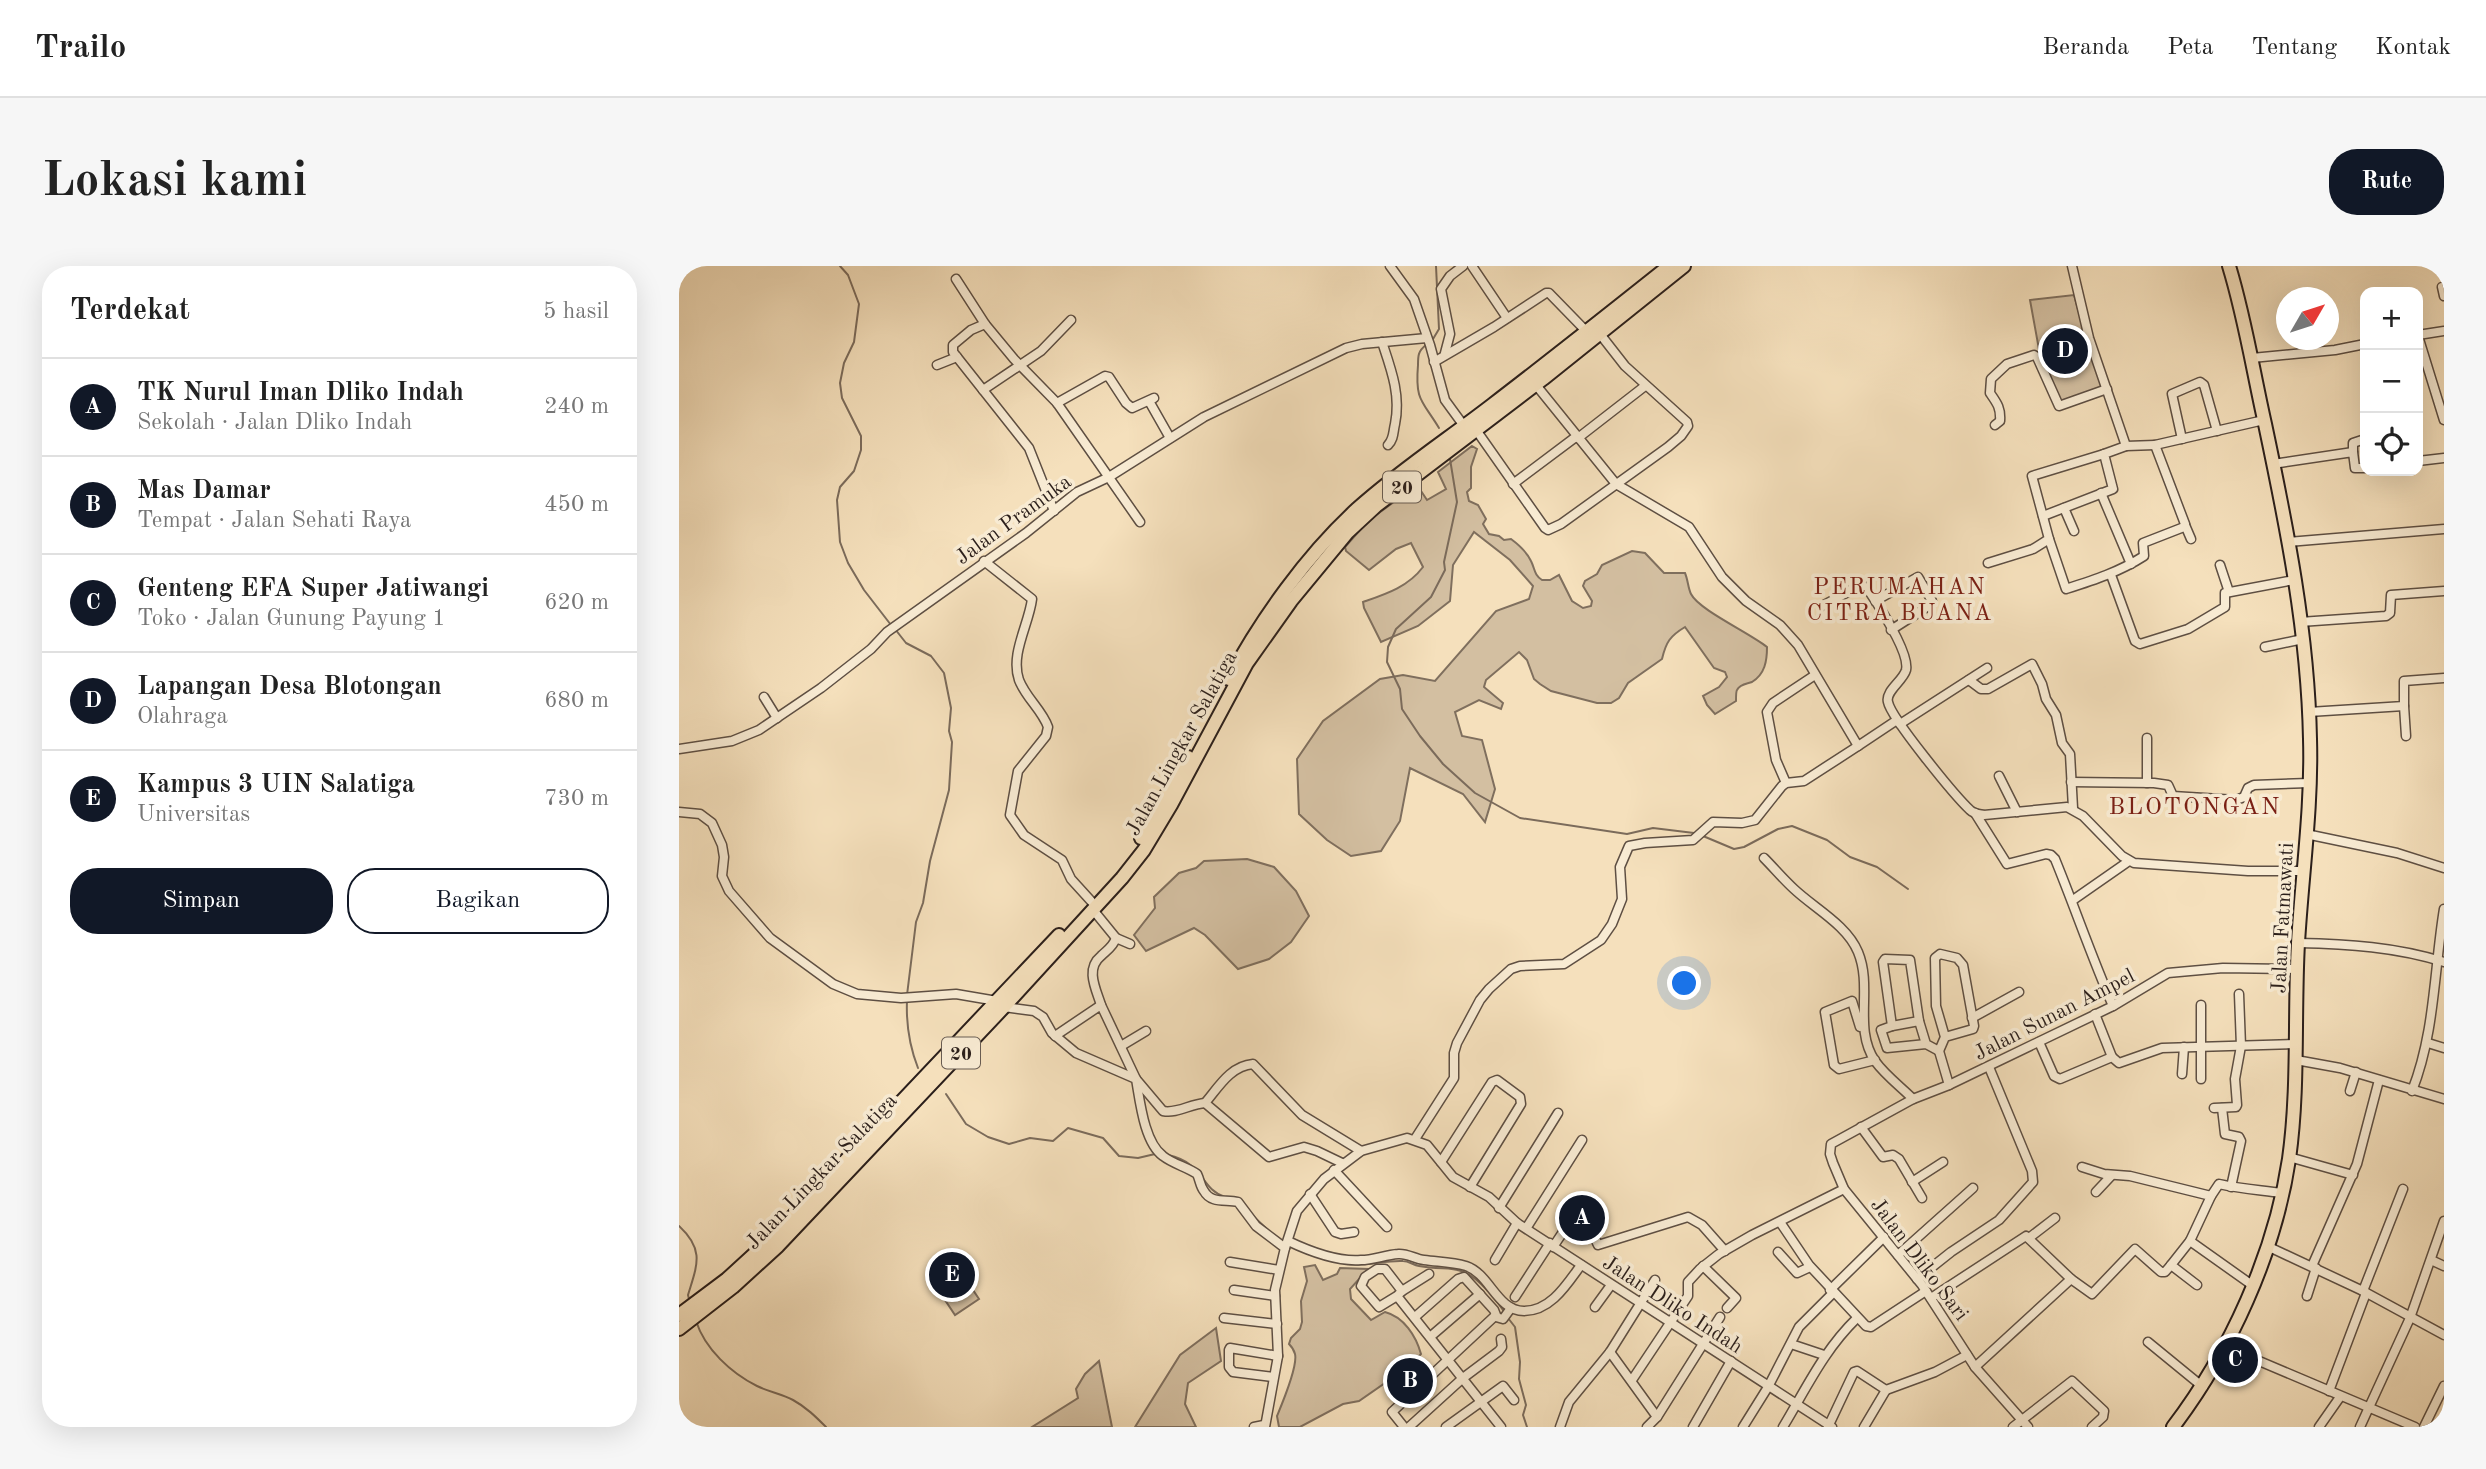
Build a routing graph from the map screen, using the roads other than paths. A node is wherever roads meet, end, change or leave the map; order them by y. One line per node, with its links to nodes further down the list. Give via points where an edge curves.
1 (1390, 266): 16 (street, via 1414,299)
2 (1462, 266): 20 (street, via 1441,289 1450,334)
3 (1472, 266): 9 (street)
4 (1669, 266): 13 (main road, Jalan Lingkar Salatiga / 20)
5 (1684, 266): 14 (main road, Jalan Lingkar Salatiga / 20)
6 (2071, 266): 28 (street, via 2088,338)
7 (2229, 266): 22 (main road, Jalan Fatmawati)
8 (956, 279): 11 (street)
9 (1507, 318): 13 (street, via 1549,293); 20 (street)
10 (1071, 320): 25 (street)
11 (985, 324): 21 (street, via 953,345); 25 (street)
12 (2444, 331): 15 (street)
13 (1587, 332): 34 (main road, Jalan Lingkar Salatiga / 20)
14 (1600, 334): 26 (main road, Jalan Lingkar Salatiga / 20); 27 (street)
15 (2423, 334)
16 (1428, 341): 17 (street, Jalan Pramuka); 23 (street)
17 (1382, 342): 37 (street, Jalan Pramuka, via 1346,348 1319,360); 41 (street, via 1396,390 1397,416)
18 (2360, 345): 22 (street)
19 (2423, 350): 32 (street)
20 (1444, 356): 23 (street)
21 (957, 357): 24 (street); 29 (street)
22 (2252, 358): 31 (main road, Jalan Fatmawati)
23 (1434, 362): 34 (street, via 1445,400)
24 (937, 365)
25 (1020, 366): 29 (street); 30 (street)
26 (1536, 385): 34 (main road, Jalan Lingkar Salatiga / 20); 36 (street)
27 (1644, 386): 36 (street); 51 (street, via 1684,419 1687,428)
28 (2107, 389): 33 (street, via 2059,406 2034,355 2007,364 1991,379 1990,393 2000,406 2000,421); 42 (street)
29 (983, 390): 54 (street, via 1029,448)
30 (1057, 403): 37 (street, via 1109,377 1129,407 1151,399); 49 (street)
31 (2264, 420): 35 (street); 47 (main road, Jalan Fatmawati)
32 (2444, 420)
33 (1995, 425)
34 (1470, 426): 50 (street); 105 (main road, Jalan Lingkar Salatiga / 20, via 1359,521 1244,660 1158,827 1122,878)
35 (2217, 431): 38 (street); 38 (street, via 2200,382 2172,394)
36 (1578, 437): 50 (street); 51 (street)
37 (1170, 438): 49 (street, Jalan Pramuka)
38 (2182, 439): 40 (street)
39 (2360, 441): 43 (street, via 2353,443)
40 (2155, 444): 42 (street); 57 (street)
41 (1388, 445)
42 (2126, 446): 44 (street)
43 (2353, 452): 47 (street); 48 (street, via 2355,468)
44 (2104, 454): 52 (street, via 2113,488); 55 (street, via 2032,475)
45 (2444, 458): 46 (street)
46 (2423, 460)
47 (2273, 464): 62 (main road, Jalan Fatmawati)
48 (2360, 468)
49 (1109, 477): 54 (street, Jalan Pramuka, via 1077,492); 56 (street)
50 (1513, 484): 51 (street, via 1550,530)
51 (1616, 484): 78 (street, via 1689,527 1722,576 1787,632)
52 (2101, 493): 53 (street); 65 (street)
53 (2064, 508): 55 (street); 59 (street)
54 (1054, 511): 63 (street, Jalan Pramuka)
55 (2043, 516): 60 (street)
56 (1140, 522)
57 (2185, 525): 61 (street); 65 (street, via 2143,543 2144,556)
58 (2444, 530): 62 (street)
59 (2074, 531)
60 (2049, 538): 64 (street, via 2033,549); 67 (street, via 2066,589)
61 (2191, 539)
62 (2288, 542): 68 (main road, Jalan Fatmawati)
63 (984, 561): 84 (street, Jalan Pramuka); 105 (street, via 1032,599 1017,669 1048,727 1018,771 1010,815 1024,835 1062,860)
64 (1989, 563)
65 (2131, 564): 67 (street)
66 (2220, 565): 70 (street)
67 (2111, 575): 70 (street, via 2140,644 2188,629 2225,607 2224,595)
68 (2294, 580): 70 (street); 73 (main road, Jalan Fatmawati)
69 (2444, 591): 73 (street, via 2391,596 2386,616)
70 (2229, 592)
71 (1875, 601): 72 (street, via 1861,585); 74 (street); 74 (street, via 1918,578 1932,601)
72 (1822, 606)
73 (2300, 622): 75 (main road, Jalan Fatmawati)
74 (1891, 630): 85 (street, via 1906,668 1887,698)
75 (2303, 639): 76 (street); 83 (main road, Jalan Fatmawati)
76 (2265, 647)
77 (1987, 668): 80 (street)
78 (1815, 675): 88 (street); 92 (street, via 1767,712 1776,760)
79 (2444, 678): 82 (street, via 2404,681)
80 (1969, 680): 85 (street); 91 (street, via 1988,689 2032,664 2070,754)
81 (764, 697): 84 (street)
82 (2404, 706): 83 (street); 86 (street)
83 (2309, 712): 94 (main road, Jalan Fatmawati)
84 (777, 718): 89 (street, Jalan Pramuka, via 732,741)
85 (1899, 722): 88 (street); 98 (street)
86 (2406, 736)
87 (2147, 738): 93 (street)
88 (1858, 746): 92 (street, via 1804,781)
89 (679, 749)
90 (1999, 776): 97 (street)
91 (2071, 782): 93 (street); 95 (street)
92 (1786, 783): 152 (street, via 1755,820 1712,822 1691,840 1630,846 1619,867 1623,892 1618,911 1601,940 1564,964 1511,969 1489,989 1455,1048 1454,1078)
93 (2147, 783): 94 (street, via 2168,785 2173,796 2236,800 2254,785)
94 (2309, 783): 99 (main road, Jalan Fatmawati)
95 (2073, 808): 97 (street); 101 (street)
96 (679, 812): 114 (street, via 700,814 712,823 722,845 725,884 748,914 783,949 843,989 901,998 956,994)
97 (2017, 812): 98 (street)
98 (1975, 813): 104 (street, via 2007,864 2050,855 2055,859)
99 (2306, 834): 102 (street); 103 (main road, Jalan Fatmawati)
100 (1764, 858): 137 (street, via 1855,946 1864,967 1863,1024)
101 (2129, 861): 103 (street); 104 (street)
102 (2444, 868)
103 (2303, 871): 108 (main road, Jalan Fatmawati)
104 (2073, 900): 117 (street)
105 (1092, 906): 107 (street); 114 (main road, Jalan Lingkar Salatiga / 20)
106 (2444, 909): 110 (street)
107 (1116, 938): 109 (street); 115 (street, via 1092,968)
108 (2298, 943): 110 (street, via 2383,948); 111 (main road, Jalan Fatmawati)
109 (1131, 944)
110 (2440, 961): 126 (street)
111 (2297, 969): 117 (street, Jalan Sunan Ampel, via 2176,971); 128 (main road, Jalan Fatmawati)
112 (2019, 992): 119 (street)
113 (2239, 994): 131 (street)
114 (1001, 1004): 123 (street, via 1039,1013); 219 (main road, Jalan Lingkar Salatiga / 20, via 778,1246)
115 (1101, 1005): 123 (street); 129 (street)
116 (2201, 1005): 130 (street)
117 (2113, 1006): 118 (street, Jalan Sunan Ampel)
118 (2095, 1014): 125 (street, Jalan Sunan Ampel); 135 (street)
119 (1972, 1018): 124 (street, via 1973,1028); 124 (street, via 1961,962 1938,955 1934,960 1935,994)
120 (1919, 1021): 121 (street); 121 (street, via 1910,960 1885,959); 127 (street)
121 (1892, 1026): 127 (street, via 1881,1030 1888,1049)
122 (1146, 1031): 129 (street)
123 (1055, 1036): 141 (street, via 1088,1059)
124 (1945, 1037): 134 (street)
125 (2039, 1042): 135 (street, via 2054,1076 2060,1079); 138 (street, Jalan Sunan Ampel)
126 (2428, 1043): 133 (street); 146 (street)
127 (1926, 1044): 134 (street)
128 (2296, 1044): 131 (street); 136 (main road, Jalan Fatmawati)
129 (1121, 1046): 141 (street)
130 (2203, 1046): 131 (street); 132 (street); 142 (street)
131 (2241, 1046): 166 (street, via 2235,1079 2237,1106 2218,1108 2226,1133 2241,1141)
132 (2184, 1047): 135 (street, via 2154,1049 2119,1063); 140 (street)
133 (2444, 1048)
134 (1939, 1051): 144 (street)
135 (2112, 1058)
136 (2296, 1059): 139 (street); 156 (main road, Jalan Fatmawati)
137 (1871, 1060): 137 (street, via 1853,1002 1827,1010 1824,1015 1835,1067); 147 (street)
138 (1989, 1067): 144 (street, Jalan Sunan Ampel); 203 (street, via 2033,1182 1999,1220)
139 (2356, 1072): 143 (street); 145 (street)
140 (2182, 1074)
141 (1136, 1079): 149 (street, via 1163,1111); 186 (street, via 1143,1116 1162,1155 1198,1174 1209,1197 1238,1202 1256,1226)
142 (2201, 1079)
143 (2379, 1080): 146 (street); 162 (street)
144 (1949, 1085): 147 (street, Jalan Sunan Ampel)
145 (2350, 1091)
146 (2412, 1091): 148 (street)
147 (1913, 1099): 151 (street, Jalan Sunan Ampel)
148 (2444, 1099)
149 (1205, 1103): 155 (street, via 1229,1075 1254,1065 1302,1115); 159 (street, via 1269,1157 1304,1147)
150 (1559, 1113): 175 (street)
151 (1861, 1127): 153 (street, Jalan Sunan Ampel); 164 (street, via 1883,1157 1899,1158)
152 (1415, 1139): 155 (street, via 1402,1138); 157 (street, Jalan Dliko Indah, via 1431,1147)
153 (1837, 1139): 168 (street, Jalan Dliko Sari, via 1830,1154)
154 (1582, 1140): 181 (street)
155 (1361, 1151): 159 (street)
156 (2289, 1157): 162 (street); 171 (main road, Jalan Fatmawati)
157 (1441, 1162): 165 (street, Jalan Dliko Indah, via 1453,1177); 165 (street, via 1492,1082 1497,1080 1520,1097 1521,1104)
158 (1943, 1162): 164 (street)
159 (1342, 1163): 161 (street)
160 (2082, 1167): 163 (street)
161 (1334, 1170): 172 (street); 180 (street)
162 (2353, 1174): 200 (street, via 2332,1215)
163 (2112, 1175): 170 (street); 173 (street)
164 (1912, 1182): 174 (street)
165 (1470, 1186): 175 (street, Jalan Dliko Indah)
166 (2231, 1187): 171 (street); 173 (street, via 2218,1185)
167 (1973, 1188): 191 (street)
168 (1844, 1189): 178 (street); 183 (street, Jalan Dliko Sari)
169 (2403, 1189): 211 (street)
170 (2096, 1192)
171 (2283, 1193): 188 (main road, Jalan Fatmawati)
172 (1310, 1194): 182 (street, via 1335,1233); 186 (street, via 1294,1218)
173 (2211, 1196): 185 (street)
174 (1922, 1198)
175 (1499, 1208): 179 (street, Jalan Dliko Indah)
176 (2055, 1218): 184 (street)
177 (2444, 1221): 193 (street)
178 (1780, 1222): 189 (street); 199 (street)
179 (1517, 1223): 181 (street, Jalan Dliko Indah); 192 (street)
180 (1387, 1227)
181 (1527, 1227): 187 (street, Jalan Dliko Indah)
182 (1355, 1232)
183 (1884, 1237): 191 (street, Jalan Dliko Sari); 210 (street)
184 (2029, 1238): 204 (street); 214 (street)
185 (2190, 1241): 196 (street); 208 (street)
186 (1287, 1244): 201 (street); 222 (street, via 1359,1261 1402,1253 1467,1266 1476,1271)
187 (1551, 1245): 189 (street, via 1565,1229 1591,1230 1598,1245 1688,1217 1702,1225); 195 (street, Jalan Dliko Indah); 217 (street)
188 (2267, 1246): 200 (street); 208 (main road, Jalan Fatmawati)
189 (1725, 1251): 197 (street)
190 (1778, 1252): 199 (street, via 1797,1273)
191 (1898, 1255): 203 (street, Jalan Dliko Sari)
192 (1495, 1260)
193 (2431, 1260): 198 (street); 228 (street)
194 (1230, 1262): 201 (street)
195 (1580, 1265): 206 (street, Jalan Dliko Indah); 222 (street, via 1554,1298 1538,1307)
196 (2171, 1265): 204 (street, via 2161,1272 2135,1249 2092,1294); 207 (street)
197 (1703, 1266): 221 (street, via 1736,1298); 229 (street, via 1689,1281 1689,1294)
198 (2444, 1266)
199 (1811, 1267): 210 (street)
200 (2314, 1267): 211 (street); 216 (street)
201 (1279, 1270): 215 (street)
202 (1429, 1273): 212 (street)
203 (1917, 1279): 214 (street, Jalan Dliko Sari)
204 (2071, 1279): 245 (street)
205 (1655, 1280): 218 (street)
206 (1611, 1285): 218 (street, Jalan Dliko Indah); 220 (street)
207 (2197, 1285)
208 (2252, 1285): 238 (main road, Jalan Fatmawati)
209 (1234, 1290): 215 (street)
210 (1831, 1291): 227 (street); 237 (street, via 1799,1327)
211 (2365, 1292): 228 (street); 253 (street)
212 (1399, 1294): 212 (street, via 1379,1307 1361,1286 1362,1281 1385,1269); 224 (street)
213 (1481, 1294): 222 (street, via 1494,1310); 224 (street, via 1462,1277); 233 (street)
214 (1929, 1294): 227 (street, via 1871,1327); 241 (street, Jalan Dliko Sari)
215 (1275, 1296): 230 (street)
216 (2307, 1296)
217 (1515, 1297)
218 (1640, 1303): 229 (street, Jalan Dliko Indah); 239 (street)
219 (700, 1307): 223 (main road, Jalan Lingkar Salatiga / 20); 231 (main road, Jalan Lingkar Salatiga / 20)
220 (1595, 1307)
221 (1727, 1308)
222 (1505, 1314): 243 (street)
223 (679, 1315)
224 (1415, 1317): 233 (street)
225 (1720, 1317): 236 (street)
226 (1224, 1318): 230 (street)
227 (1857, 1318): 240 (street)
228 (2410, 1318): 232 (street); 258 (street)
229 (1670, 1322): 236 (street, Jalan Dliko Indah); 248 (street)
230 (1277, 1324): 242 (street)
231 (679, 1329)
232 (2444, 1335)
233 (1430, 1337): 243 (street)
234 (1501, 1339): 247 (street, via 1499,1350)
235 (2148, 1342): 251 (street)
236 (1702, 1343): 244 (street, Jalan Dliko Indah); 259 (street)
237 (1791, 1344): 240 (street); 250 (street)
238 (2226, 1347): 251 (main road, Jalan Fatmawati); 253 (street)
239 (1610, 1352): 248 (street); 267 (street, via 1569,1402)
240 (1824, 1355): 257 (street)
241 (1967, 1355): 245 (street, Jalan Dliko Sari); 252 (street)
242 (1278, 1356): 246 (street); 246 (street, via 1229,1348 1233,1372)
243 (1448, 1359): 247 (street); 265 (street, via 1392,1412)
244 (1731, 1362): 250 (street, Jalan Dliko Indah); 269 (street)
245 (1975, 1367): 260 (street, Jalan Dliko Sari)
246 (1273, 1377): 261 (street)
247 (1463, 1378): 256 (street); 265 (street)
248 (1632, 1380): 259 (street)
249 (2444, 1386): 279 (street)
250 (1768, 1387): 257 (street, Jalan Dliko Indah); 270 (street)
251 (2203, 1387): 275 (main road, Jalan Fatmawati)
252 (1886, 1390): 263 (street, via 1855,1372); 272 (street)
253 (2329, 1391): 254 (street)
254 (2340, 1397): 258 (street); 276 (street)
255 (1514, 1400): 256 (street, via 1503,1386)
256 (1482, 1402): 262 (street); 266 (street)
257 (1796, 1405): 263 (street, Jalan Dliko Indah); 271 (street)
258 (2369, 1408): 277 (street); 278 (street)
259 (1657, 1417): 268 (street)
260 (2024, 1423): 273 (street); 274 (street, via 2073,1381 2104,1411)
261 (1265, 1426): 264 (street)
262 (1498, 1426)
263 (1830, 1426)
264 (1254, 1427)
265 (1407, 1427)
266 (1446, 1427)
267 (1560, 1427)
268 (1647, 1427)
269 (1693, 1427)
270 (1743, 1427)
271 (1783, 1427)
272 (1864, 1427)
273 (2013, 1427)
274 (2092, 1427)
275 (2173, 1427)
276 (2319, 1427)
277 (2360, 1427)
278 (2415, 1427)
279 (2424, 1427)

